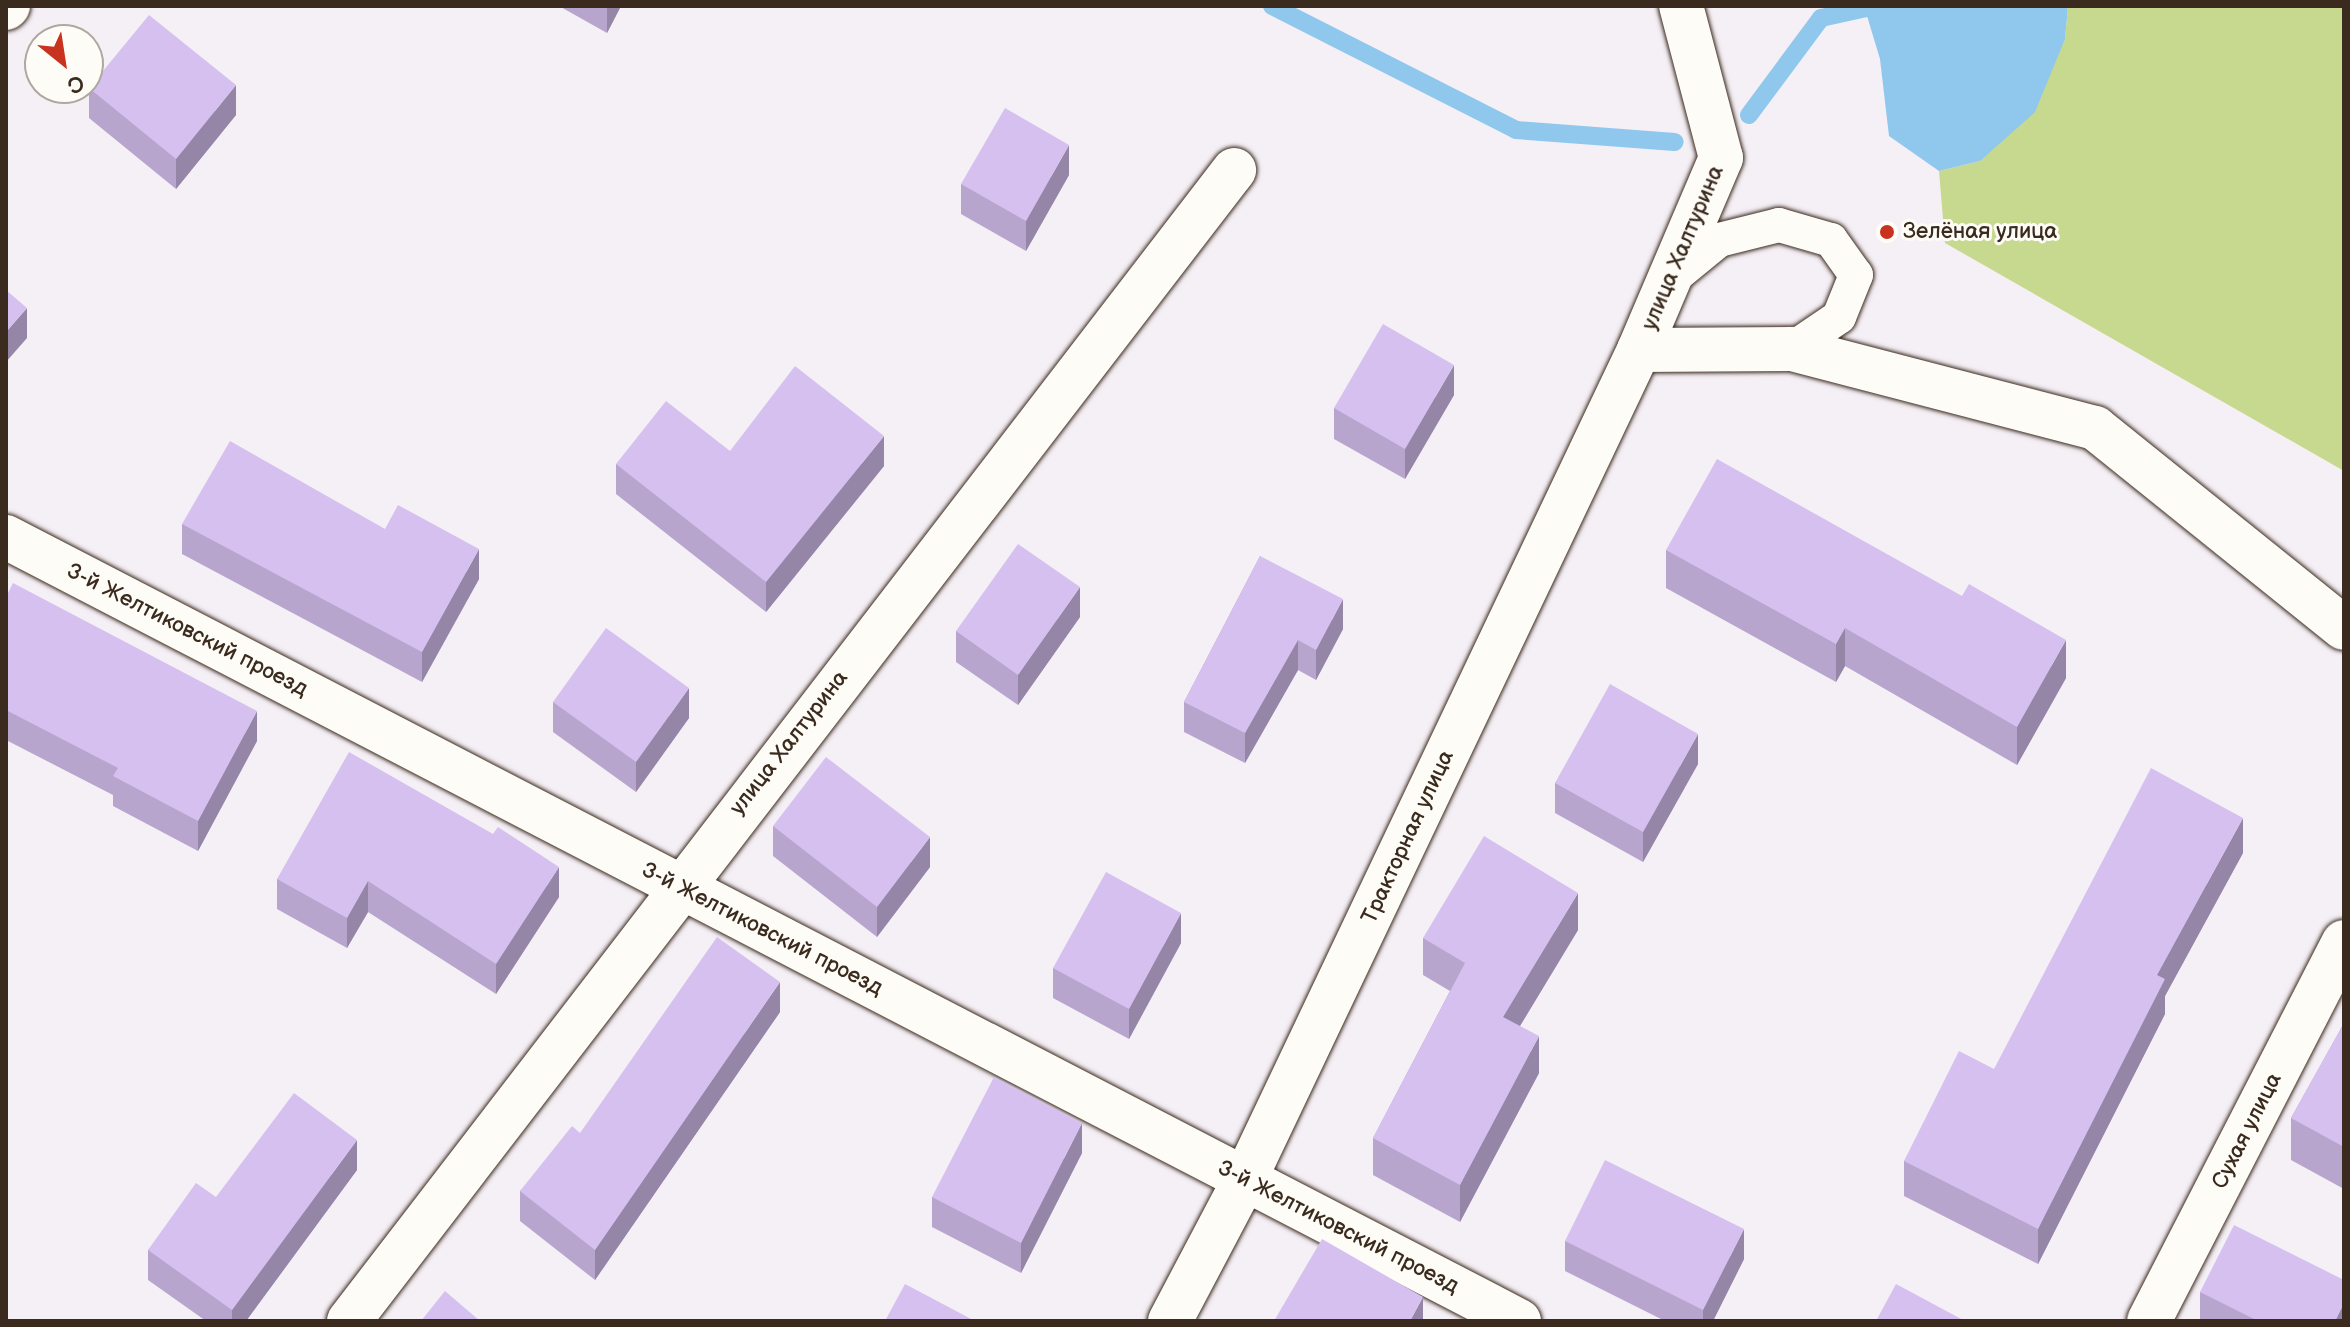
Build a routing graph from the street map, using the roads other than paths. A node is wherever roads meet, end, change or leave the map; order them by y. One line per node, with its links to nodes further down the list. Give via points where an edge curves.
1 (1681, 6): 3 (street, улица Халтурина, via 1721,158)
2 (1234, 170): 8 (street, улица Халтурина)
3 (1668, 282): 4 (lane, via 1719,240 1779,225 1831,240 1856,275 1839,317); 5 (street, улица Халтурина)
4 (1792, 349): 5 (street); 7 (street, via 2095,428)
5 (1639, 350): 10 (street, Тракторная улица)
6 (6, 537): 8 (street, 3-й Желтиковский проезд)
7 (2344, 628)
8 (679, 885): 10 (street, 3-й Желтиковский проезд); 11 (street, улица Халтурина)
9 (2344, 942): 14 (street, Сухая улица)
10 (1245, 1179): 12 (street, Тракторная улица); 13 (street, 3-й Желтиковский проезд)
11 (349, 1321)
12 (1170, 1321)
13 (1519, 1321)
14 (2149, 1321)

